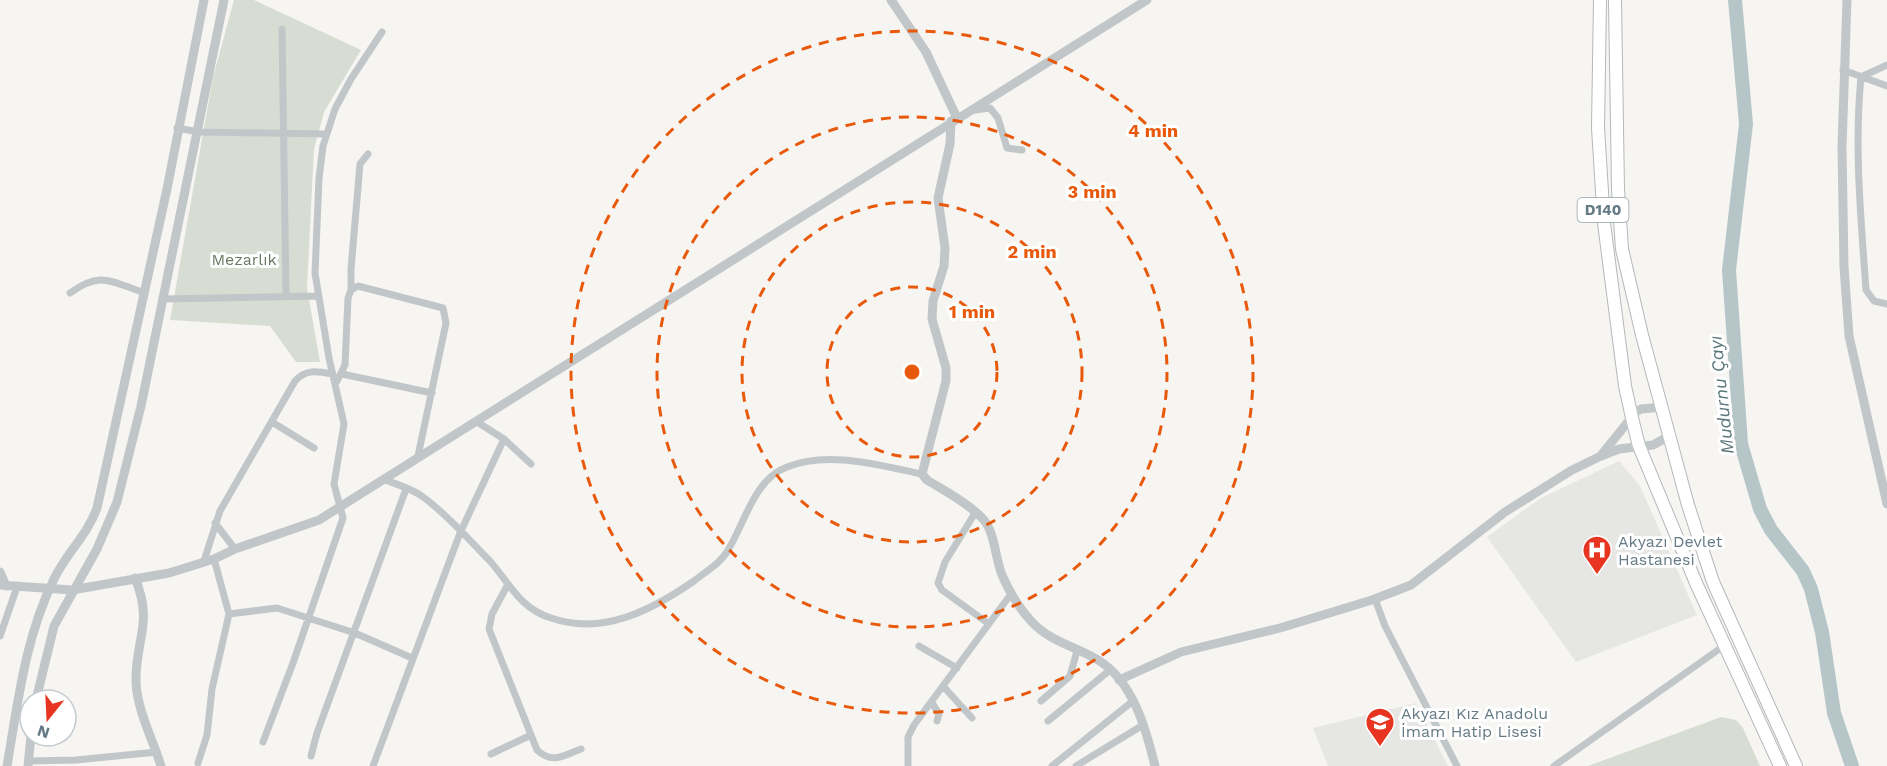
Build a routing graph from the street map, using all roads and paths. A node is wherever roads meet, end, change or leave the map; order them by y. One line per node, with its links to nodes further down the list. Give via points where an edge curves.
1 (204, 0): 16 (street)
2 (224, 0): 17 (street)
3 (891, 0): 15 (street, via 926,52)
4 (1147, 0): 14 (street)
5 (1600, 0): 34 (highway, D140, via 1598,128 1604,223)
6 (1615, 0): 33 (highway, D140, via 1617,189 1622,249)
7 (1847, 0): 11 (street)
8 (282, 29): 19 (street)
9 (381, 32): 18 (street, via 351,79)
10 (1887, 65): 12 (street)
11 (1843, 70): 12 (street); 46 (street, via 1844,267 1849,336)
12 (1861, 77): 13 (street); 28 (street, via 1859,186 1866,290 1874,301)
13 (1887, 86)
14 (970, 111): 15 (street); 20 (street, via 990,108 998,118 1006,148)
15 (954, 119): 36 (street); 44 (street, via 938,198 945,248 932,319 946,381)
16 (177, 128): 17 (street); 24 (street)
17 (196, 132): 19 (street); 27 (street)
18 (326, 134): 19 (street); 25 (street, via 319,178)
19 (283, 135): 26 (street)
20 (1022, 150)
21 (368, 154): 22 (street, via 360,164)
22 (351, 290): 30 (street); 32 (street, via 358,286 443,308 446,323)
23 (70, 293): 24 (street, via 87,280 102,279)
24 (144, 293): 60 (street, via 97,508 91,526 55,576)
25 (317, 296): 26 (street); 29 (street)
26 (286, 297): 27 (street)
27 (162, 299): 60 (street, via 117,502 97,549)
28 (1887, 304)
29 (332, 374): 31 (street); 35 (street, via 301,374)
30 (342, 374): 31 (street); 32 (street)
31 (336, 383): 49 (street, via 344,424 334,484)
32 (432, 393): 41 (street)
33 (1663, 407): 34 (street, via 1641,409); 37 (highway, D140)
34 (1632, 418): 39 (highway, D140); 42 (street)
35 (272, 422): 40 (street); 51 (street)
36 (477, 422): 38 (street); 41 (street)
37 (1671, 435): 39 (street, via 1653,445); 103 (highway, D140, via 1688,506 1713,582)
38 (504, 439): 43 (street); 52 (street)
39 (1639, 446): 42 (street); 68 (highway, D140)
40 (314, 448)
41 (418, 456): 45 (street)
42 (1601, 456): 62 (street, via 1506,512 1411,585)
43 (531, 464)
44 (922, 474): 50 (street); 59 (street, via 840,460 787,466 772,475 758,494 727,553 669,599 634,616 597,624 572,624 548,618)
45 (386, 480): 47 (street); 49 (street)
46 (1885, 485): 48 (street)
47 (406, 489): 52 (street, via 422,495); 66 (street)
48 (1887, 504)
49 (342, 506): 53 (street, via 320,520); 64 (street, via 343,518)
50 (975, 513): 61 (street, via 989,530); 65 (street, via 945,562 938,583)
51 (215, 523): 53 (street); 55 (street)
52 (460, 533): 59 (street, via 491,562); 71 (street)
53 (235, 549): 54 (street)
54 (214, 559): 55 (street); 63 (street)
55 (204, 561): 57 (street, via 169,573)
56 (0, 572): 58 (street)
57 (135, 578): 60 (street); 88 (street, via 144,599 145,622 136,661 136,684)
58 (8, 586): 60 (street); 67 (street)
59 (507, 586): 84 (street, via 492,614 489,629)
60 (60, 588): 76 (street); 93 (street, via 24,660)
61 (1011, 594): 65 (street); 70 (street, via 1051,639)
62 (1375, 599): 74 (street, via 1181,652); 100 (street)
63 (229, 614): 64 (street, via 277,608); 91 (street, via 212,689 207,735)
64 (310, 617): 66 (street); 85 (street)
65 (989, 624): 72 (street)
66 (355, 633): 71 (street); 90 (street)
67 (0, 636)
68 (1725, 645): 101 (street); 102 (highway, D140)
69 (919, 646): 72 (street)
70 (1077, 651): 73 (street); 77 (street, via 1070,676)
71 (412, 658): 95 (street)
72 (957, 668): 75 (street)
73 (1110, 670): 74 (street); 82 (street)
74 (1119, 680): 78 (street)
75 (943, 686): 79 (street); 80 (street)
76 (39, 688)
77 (1041, 701)
78 (1133, 701): 83 (street); 97 (street)
79 (932, 703): 81 (street, via 939,714); 96 (street, via 908,737)
80 (972, 718)
81 (938, 721)
82 (1048, 721)
83 (1143, 725): 98 (street); 99 (street)
84 (531, 735): 87 (street, via 537,750 550,759 560,759); 89 (street)
85 (263, 742)
86 (30, 748): 92 (street)
87 (581, 749)
88 (157, 752): 92 (street); 94 (street)
89 (490, 754)
90 (311, 756)
91 (198, 762)
92 (28, 763)
93 (7, 766)
94 (161, 766)
95 (373, 766)
96 (908, 766)
97 (1052, 766)
98 (1076, 766)
99 (1155, 766)
100 (1457, 766)
101 (1554, 766)
102 (1780, 766)
103 (1796, 766)

